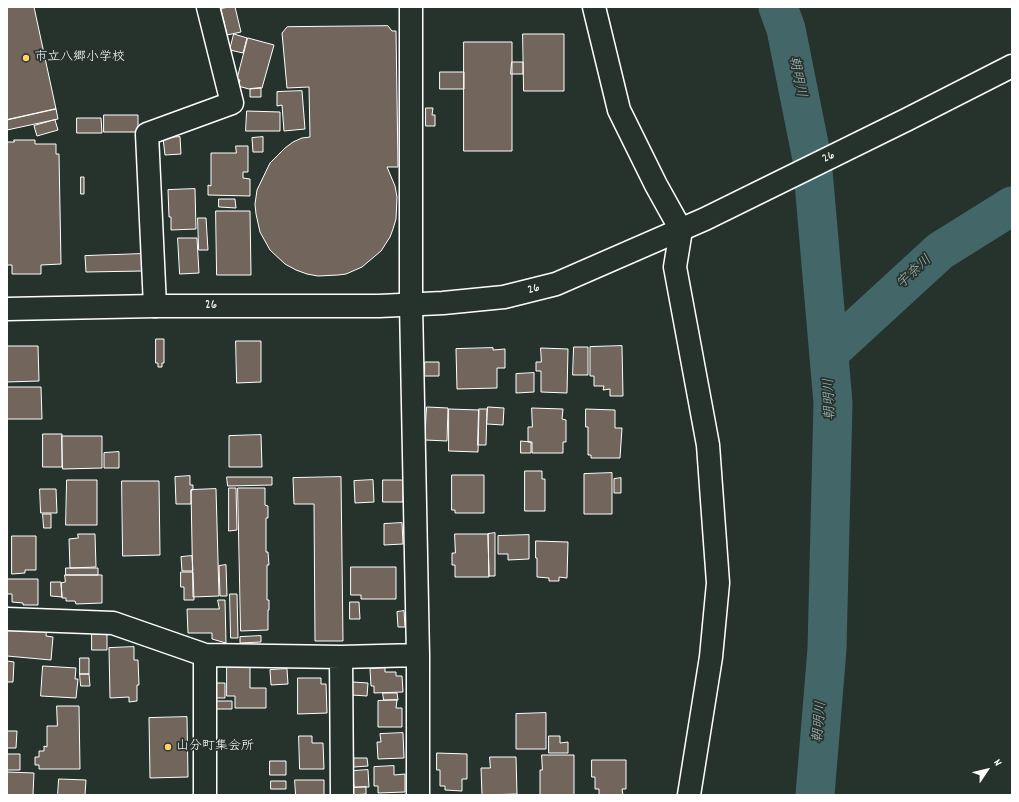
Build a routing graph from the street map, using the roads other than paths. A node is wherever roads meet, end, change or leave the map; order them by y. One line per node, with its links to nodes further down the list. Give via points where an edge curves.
1 (208, 7): 7 (street, via 232,103 147,134)
2 (411, 7): 6 (street)
3 (594, 7): 5 (street, via 619,110)
4 (1012, 66): 5 (street, 26)
5 (681, 230): 6 (street, 26, via 556,284 504,297); 16 (street, via 675,267 708,445 718,583 711,656)
6 (411, 304): 7 (street, 26); 11 (street)
7 (154, 306): 8 (street, 26)
8 (7, 309)
9 (7, 619): 10 (street, via 113,623)
10 (206, 654): 12 (street); 13 (street)
11 (418, 655): 12 (street); 15 (street)
12 (341, 657): 14 (street)
13 (205, 795)
14 (342, 795)
15 (418, 795)
16 (689, 795)

